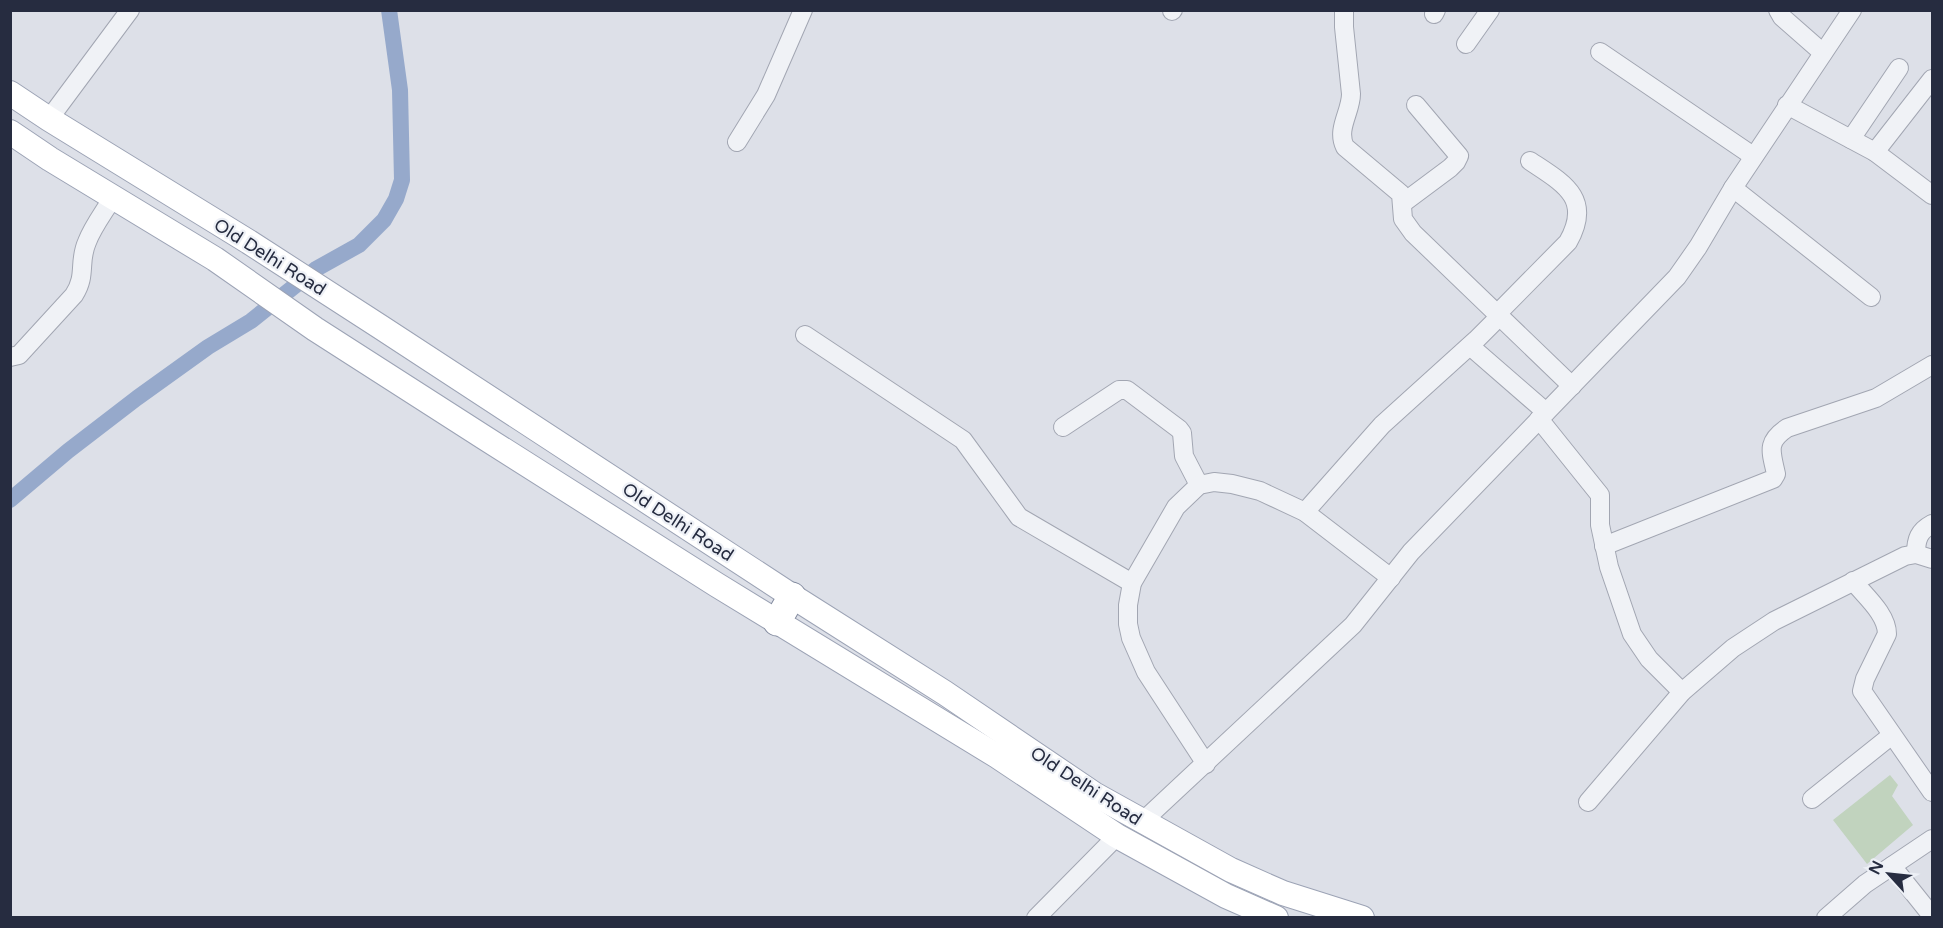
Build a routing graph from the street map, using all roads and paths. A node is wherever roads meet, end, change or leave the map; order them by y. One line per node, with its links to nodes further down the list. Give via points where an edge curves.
1 (130, 10): 15 (street)
2 (803, 10): 18 (street, via 766,96)
3 (1344, 10): 25 (street, via 1351,102 1341,140 1401,194)
4 (1490, 10): 7 (street)
5 (1778, 10): 9 (street)
6 (1852, 10): 9 (street)
7 (1466, 44)
8 (1600, 52): 20 (street)
9 (1823, 53): 14 (street)
10 (1899, 68): 17 (street)
11 (1932, 80): 19 (street)
12 (10, 93): 15 (main road, Old Delhi Road)
13 (1416, 105): 25 (street, via 1459,156 1450,168)
14 (1787, 105): 17 (street); 20 (street)
15 (49, 119): 43 (main road, Old Delhi Road, via 249,242)
16 (10, 132): 24 (main road, Old Delhi Road)
17 (1851, 139): 19 (street)
18 (737, 142)
19 (1875, 152): 23 (street)
20 (1753, 156): 22 (street)
21 (1530, 161): 27 (street, via 1570,190 1578,217 1568,242)
22 (1732, 188): 26 (street); 32 (street, via 1677,277)
23 (1932, 195)
24 (113, 197): 30 (street, via 87,241 81,284 74,295 19,355); 44 (main road, Old Delhi Road)
25 (1402, 203): 27 (street, via 1406,225)
26 (1870, 297)
27 (1498, 315): 29 (street); 32 (street)
28 (805, 335): 42 (street, via 963,440 1019,517)
29 (1470, 346): 33 (street); 36 (street, via 1382,425)
30 (10, 357)
31 (1932, 365): 38 (street, via 1876,398 1778,434 1772,442 1776,474 1773,479)
32 (1572, 386): 33 (street)
33 (1543, 416): 38 (street, via 1600,495); 40 (street, via 1411,552)
34 (1063, 427): 35 (street, via 1119,390 1127,390 1179,429 1184,456)
35 (1199, 485): 36 (street, via 1232,484 1268,494); 42 (street, via 1176,507)
36 (1305, 512): 40 (street)
37 (1932, 524): 39 (street, via 1918,536)
38 (1604, 546): 45 (street, via 1632,634 1649,659)
39 (1924, 556): 41 (street, via 1905,556)
40 (1391, 578): 47 (street, via 1337,641)
41 (1853, 581): 45 (street, via 1754,633); 46 (street, via 1887,626 1862,691)
42 (1132, 583): 47 (street, via 1128,624 1137,654)
43 (792, 596): 44 (highway); 51 (main road, Old Delhi Road)
44 (777, 622): 52 (main road, Old Delhi Road, via 996,756)
45 (1682, 692): 50 (street)
46 (1892, 735): 48 (street); 49 (street)
47 (1206, 764): 51 (street)
48 (1932, 792)
49 (1812, 799)
50 (1588, 802)
51 (1142, 822): 58 (main road, Old Delhi Road, via 1262,884)
52 (1117, 836): 56 (street); 57 (main road, Old Delhi Road, via 1226,896)
53 (1932, 839): 54 (street)
54 (1892, 866): 55 (street); 59 (street)
55 (1932, 916)
56 (1036, 918)
57 (1276, 918)
58 (1362, 918)
59 (1826, 918)

